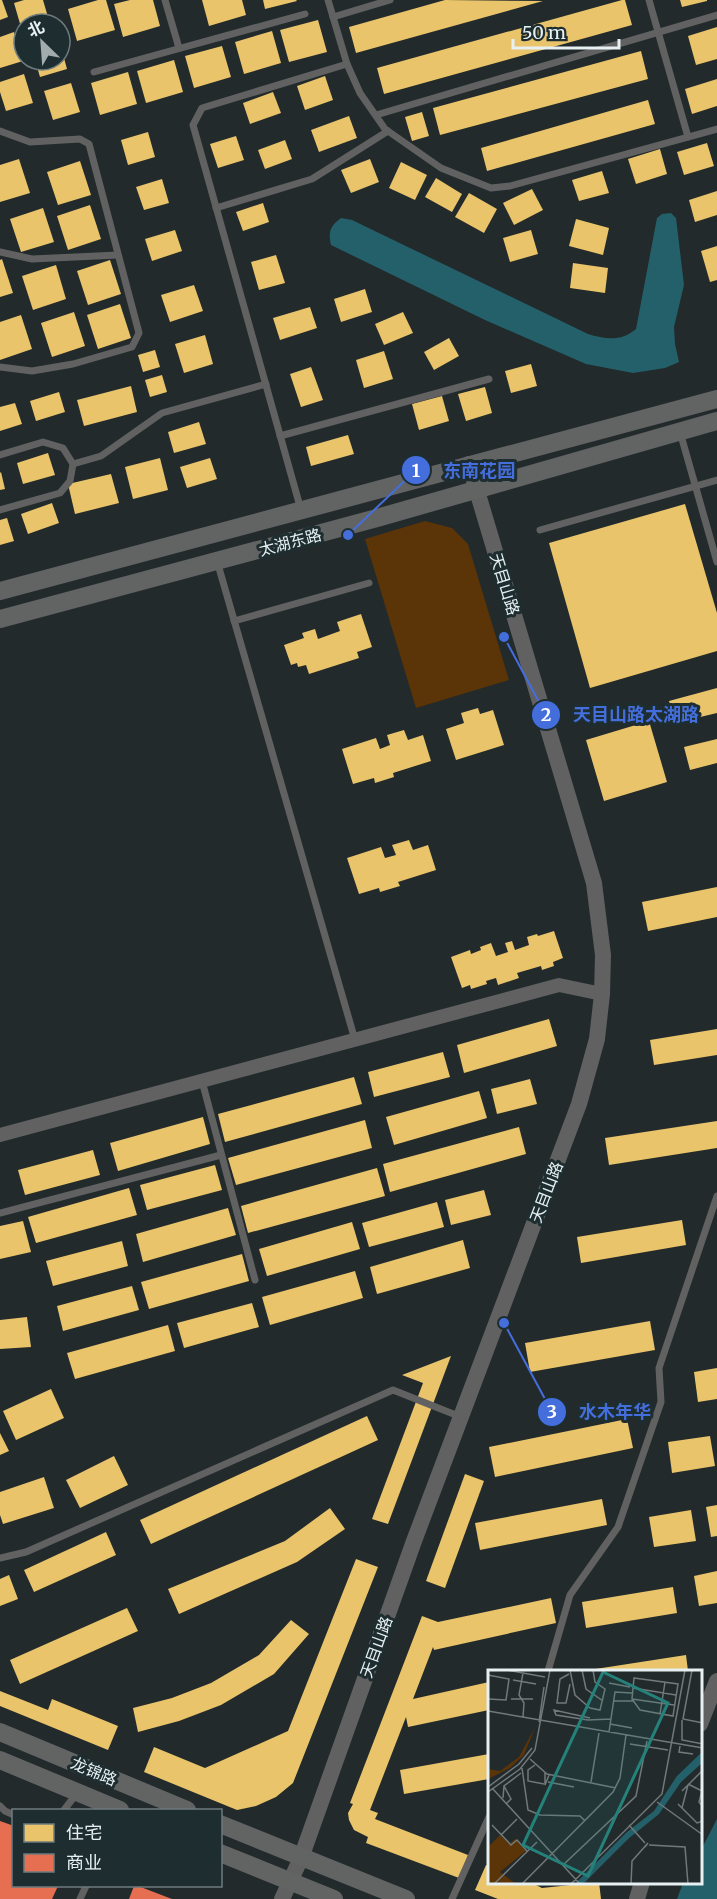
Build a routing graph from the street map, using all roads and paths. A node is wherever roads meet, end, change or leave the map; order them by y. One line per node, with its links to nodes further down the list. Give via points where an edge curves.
1 (165, 0): 9 (lane)
2 (328, 0): 7 (lane)
3 (390, 0): 7 (lane)
4 (649, 0): 8 (lane)
5 (305, 14): 9 (lane)
6 (717, 15): 8 (lane)
7 (333, 16): 10 (lane)
8 (658, 32): 12 (lane); 16 (lane)
9 (179, 48): 11 (lane)
10 (347, 64): 12 (lane, via 360,93); 17 (lane, via 202,108 193,125)
11 (94, 72)
12 (376, 115): 15 (lane)
13 (717, 129): 16 (lane)
14 (0, 131): 19 (lane, via 30,142 80,139 89,144)
15 (388, 131): 16 (lane, via 441,168 491,188); 17 (lane, via 312,179)
16 (688, 137)
17 (216, 208): 22 (lane)
18 (0, 252): 19 (lane, via 32,259)
19 (118, 255): 20 (lane, via 139,333 132,346 73,364 32,371)
20 (0, 367)
21 (489, 379): 26 (lane)
22 (266, 384): 26 (lane); 28 (lane, via 162,413 101,456)
23 (717, 399): 29 (main road, 太湖东路)
24 (717, 421): 25 (main road, 太湖东路)
25 (680, 432): 31 (lane); 32 (main road, 太湖东路)
26 (280, 436): 34 (lane)
27 (0, 455): 28 (lane, via 43,442 63,448)
28 (73, 464): 33 (lane, via 70,481 60,493)
29 (469, 464): 32 (street, 天目山路); 34 (main road, 太湖东路)
30 (717, 480): 31 (lane)
31 (696, 486): 35 (lane); 37 (lane)
32 (477, 491): 36 (main road, 太湖东路); 42 (street, 天目山路, via 594,883 603,955)
33 (0, 510)
34 (301, 510): 39 (main road, 太湖东路)
35 (540, 530)
36 (217, 561): 40 (main road, 太湖东路); 41 (lane)
37 (717, 562)
38 (369, 583): 41 (lane)
39 (0, 591)
40 (0, 619)
41 (234, 621): 43 (lane)
42 (602, 994): 43 (street, via 559,986); 50 (street, 天目山路, via 597,1039 579,1104)
43 (355, 1040): 44 (street)
44 (202, 1081): 45 (street); 46 (lane)
45 (0, 1135)
46 (222, 1155): 48 (lane); 49 (lane)
47 (717, 1196): 52 (lane, via 659,1368 662,1402 618,1527 570,1595)
48 (0, 1213)
49 (255, 1280)
50 (461, 1417): 51 (lane, via 393,1390 26,1552); 64 (street, 天目山路)
51 (0, 1558)
52 (549, 1670)
53 (717, 1681): 54 (street)
54 (702, 1719)
55 (0, 1732): 60 (main road, 龙锦路)
56 (0, 1760): 57 (main road, 龙锦路)
57 (78, 1793): 58 (lane); 59 (main road, 龙锦路)
58 (65, 1809)
59 (117, 1809)
60 (185, 1809)
61 (488, 1819): 70 (lane)
62 (222, 1825): 64 (main road)
63 (222, 1854): 65 (main road)
64 (301, 1858): 65 (street, 天目山路); 69 (main road)
65 (291, 1882): 67 (street, 天目山路); 68 (main road)
66 (641, 1884): 71 (street)
67 (282, 1899)
68 (334, 1899)
69 (406, 1899)
70 (452, 1899)
71 (637, 1899)

